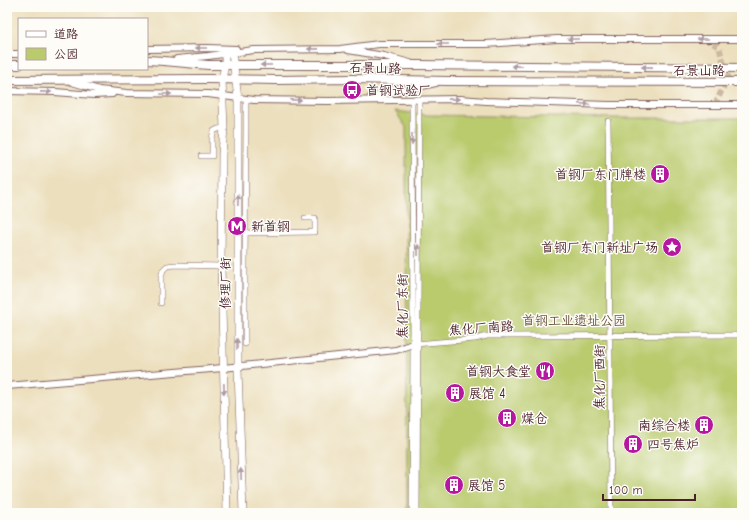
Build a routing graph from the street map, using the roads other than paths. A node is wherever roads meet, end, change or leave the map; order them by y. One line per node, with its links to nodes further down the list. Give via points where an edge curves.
1 (742, 39): 3 (street, 石景山路, one-way to 3, via 557,39 486,44 380,44)
2 (148, 49): 4 (street, one-way to 2)
3 (340, 49): 4 (street, 石景山路, one-way to 4); 14 (street, via 384,56)
4 (254, 50): 5 (street, 石景山路)
5 (229, 53): 9 (street, 石景山路); 12 (main road); 13 (main road, 修理厂街)
6 (7, 54): 7 (street)
7 (18, 54)
8 (148, 60): 9 (main road, 石景山路)
9 (164, 61): 12 (main road, 石景山路)
10 (7, 65): 11 (main road)
11 (18, 65)
12 (225, 65): 13 (main road, 石景山路); 16 (main road)
13 (234, 65): 14 (main road, 石景山路, one-way to 13); 17 (main road, 修理厂街)
14 (417, 65): 15 (main road, 石景山路, one-way to 14, bridge)
15 (742, 68)
16 (222, 79): 17 (main road, 石景山路); 19 (main road, 石景山路); 24 (main road)
17 (236, 79): 20 (main road, 石景山路); 25 (main road, 修理厂街)
18 (7, 80): 19 (main road, 石景山路)
19 (65, 80): 23 (street, via 99,90)
20 (447, 81): 21 (main road, 石景山路, bridge); 28 (street, via 375,96)
21 (742, 82)
22 (7, 91): 23 (street, one-way to 23, via 94,95)
23 (127, 93): 24 (street, one-way to 24)
24 (222, 96): 25 (street); 31 (main road)
25 (242, 98): 28 (street, one-way to 28); 34 (street, via 246,137); 41 (main road, 修理厂街, one-way to 25)
26 (412, 100): 27 (street); 28 (street); 40 (street, 焦化厂东街, one-way to 40)
27 (419, 100): 29 (street, one-way to 29, via 460,99 609,105); 40 (street, 焦化厂东街, one-way to 27)
28 (328, 101)
29 (742, 105)
30 (608, 120): 37 (street, 焦化厂西街)
31 (224, 128): 32 (street, via 214,131 212,156); 35 (main road, 修理厂街)
32 (201, 156)
33 (305, 218): 34 (street, via 315,218 315,232)
34 (245, 233): 39 (street)
35 (221, 266): 36 (street, via 167,266 161,277); 42 (main road, 修理厂街)
36 (161, 303)
37 (610, 335): 38 (street, 焦化厂南路); 40 (street, 焦化厂南路, via 487,336); 48 (street, 焦化厂西街)
38 (742, 335)
39 (246, 344)
40 (415, 344): 41 (street, via 396,350); 46 (street, 焦化厂东街); 47 (street, 焦化厂东街)
41 (238, 366): 42 (street); 45 (main road, 修理厂街, one-way to 41)
42 (223, 368): 43 (street); 44 (main road, 修理厂街, one-way to 44)
43 (7, 386)
44 (227, 513)
45 (243, 513)
46 (412, 513)
47 (417, 513)
48 (611, 513)

